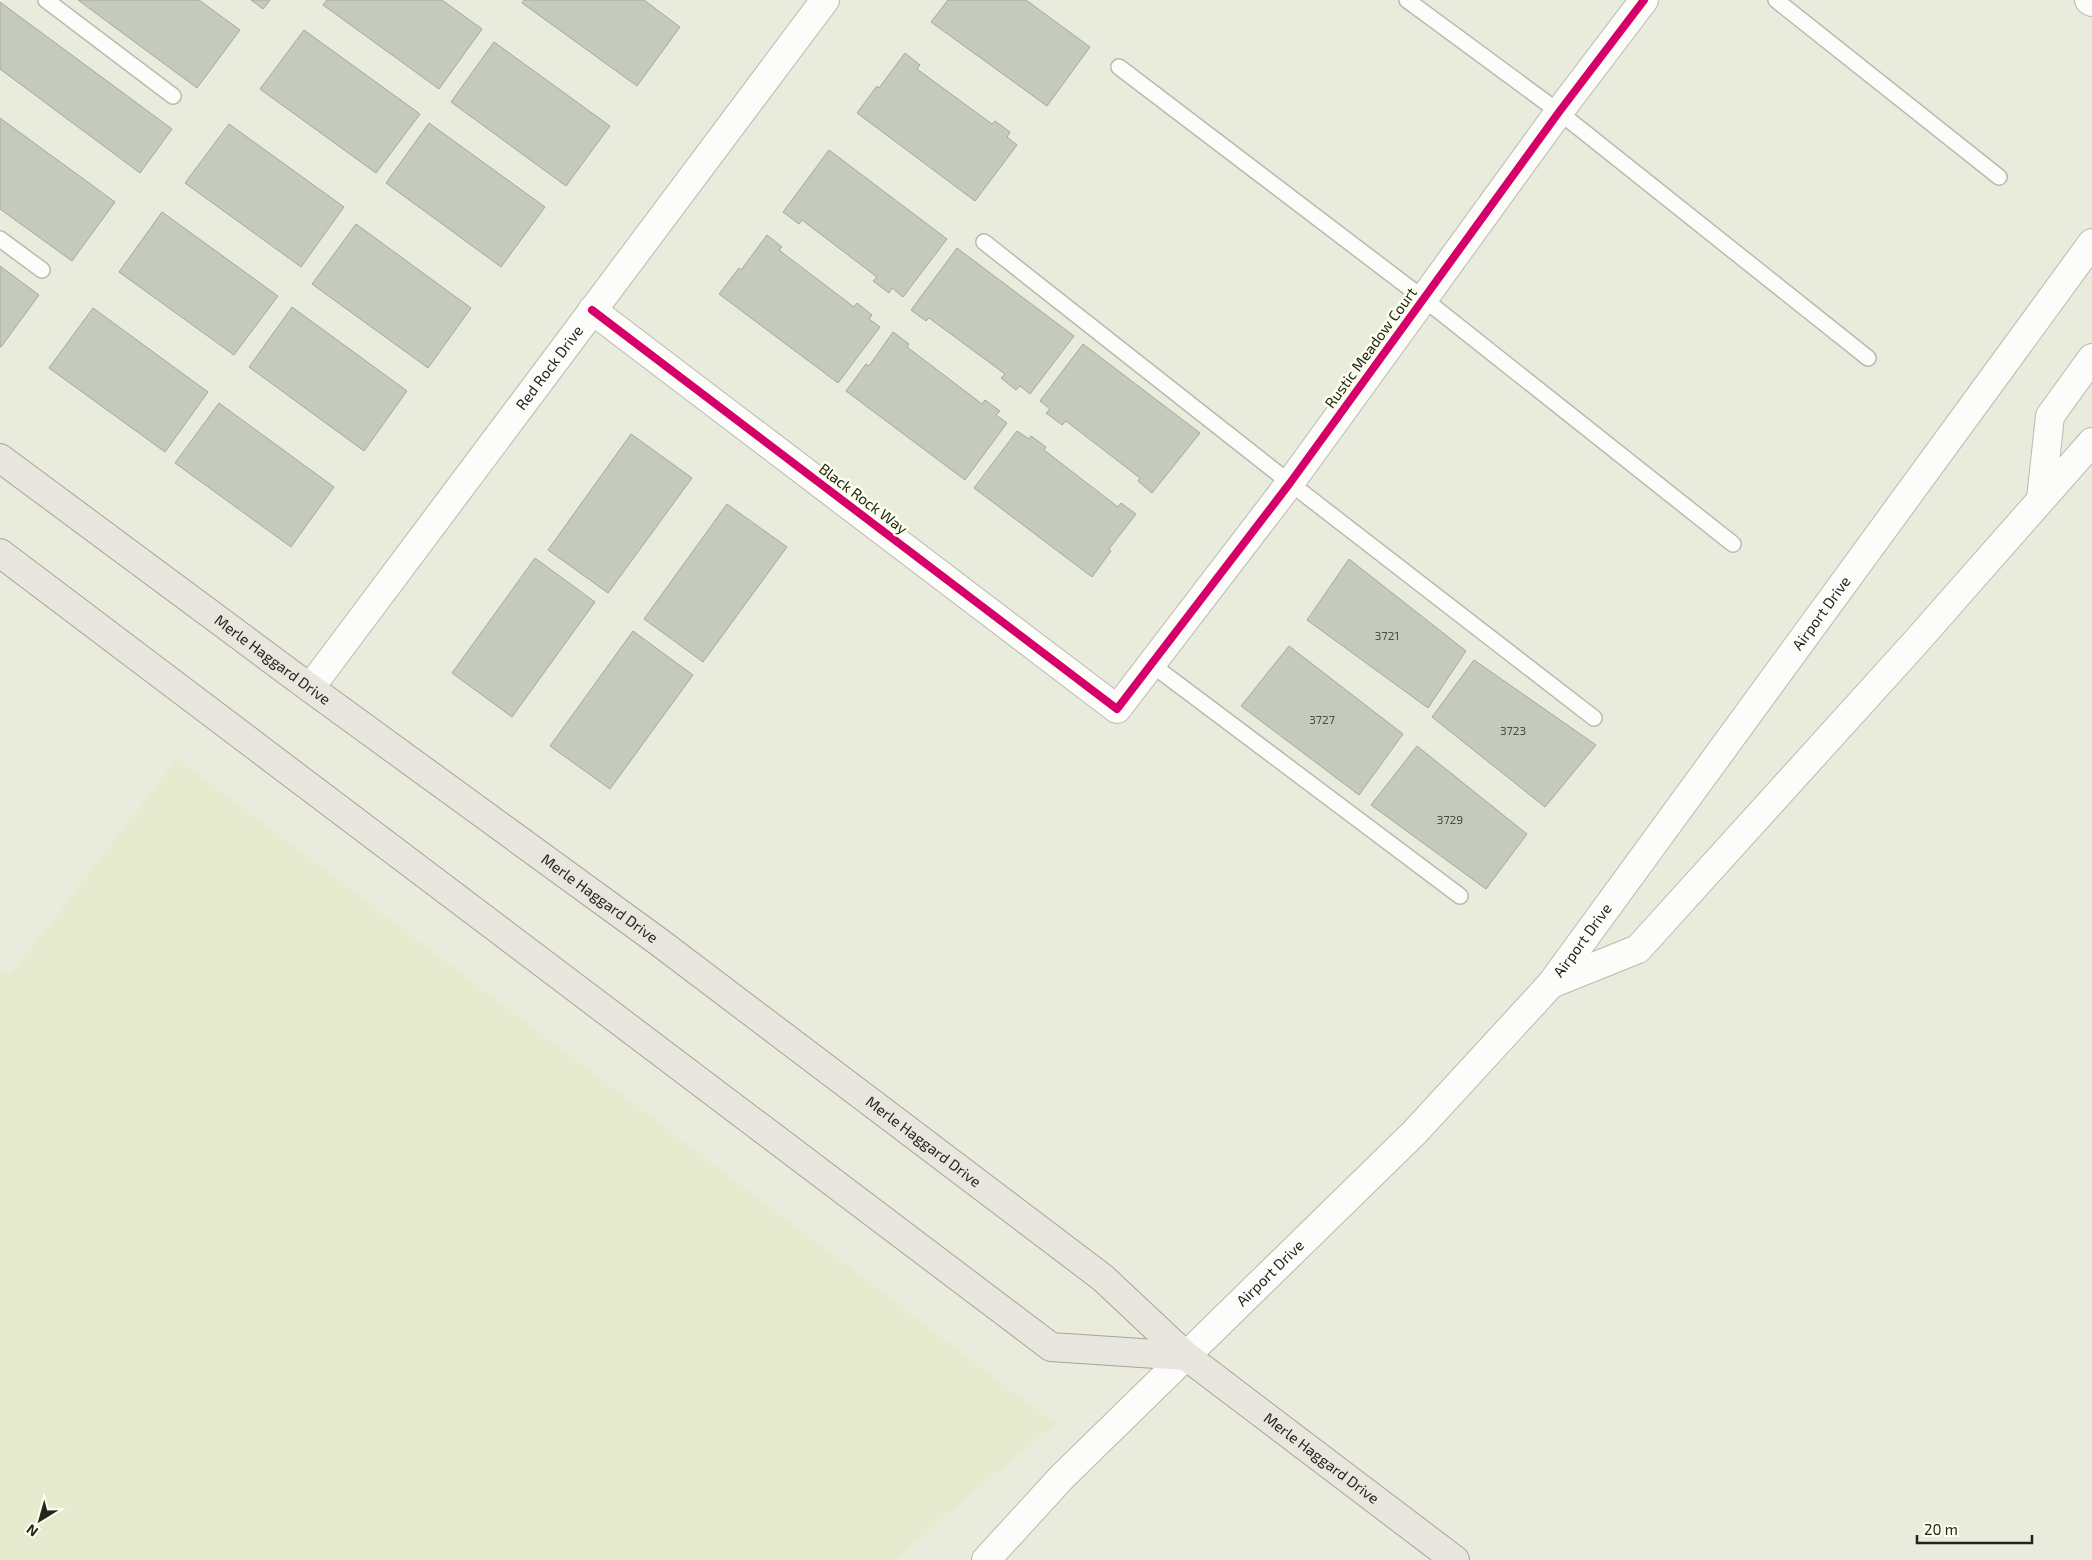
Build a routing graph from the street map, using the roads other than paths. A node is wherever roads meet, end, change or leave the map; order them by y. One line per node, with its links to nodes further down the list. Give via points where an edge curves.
1 (46, 0): 9 (lane)
2 (825, 0): 17 (main road, Red Rock Drive)
3 (1407, 0): 10 (lane)
4 (1644, 0): 10 (main road, Rustic Meadow Court)
5 (1776, 0): 11 (lane)
6 (2089, 0): 7 (main road)
7 (2092, 2)
8 (1119, 67): 16 (lane)
9 (173, 96)
10 (1559, 112): 16 (main road, Rustic Meadow Court); 18 (lane)
11 (1999, 177)
12 (0, 239): 15 (lane)
13 (984, 242): 22 (lane)
14 (2092, 243): 31 (main road, Airport Drive)
15 (42, 270)
16 (1424, 299): 22 (main road, Rustic Meadow Court); 24 (lane)
17 (592, 310): 27 (main road, Red Rock Drive); 28 (main road, Black Rock Way)
18 (1868, 358)
19 (2092, 358): 23 (main road, via 2050,416)
20 (2092, 442): 23 (main road, Airport Drive)
21 (0, 458): 27 (main road, Merle Haggard Drive)
22 (1290, 483): 26 (main road, Rustic Meadow Court); 29 (lane)
23 (2041, 500): 31 (main road, Airport Drive, via 1638,949)
24 (1733, 544)
25 (0, 553): 32 (main road, via 1051,1347)
26 (1151, 664): 28 (main road, Rustic Meadow Court); 30 (lane)
27 (310, 688): 32 (main road, Merle Haggard Drive, via 658,942 1103,1278)
28 (1117, 709)
29 (1594, 718)
30 (1460, 896)
31 (1551, 984): 32 (main road, Airport Drive, via 1415,1132)
32 (1186, 1356): 33 (main road, Airport Drive, via 1062,1477); 34 (main road, Merle Haggard Drive)
33 (986, 1560)
34 (1455, 1560)

